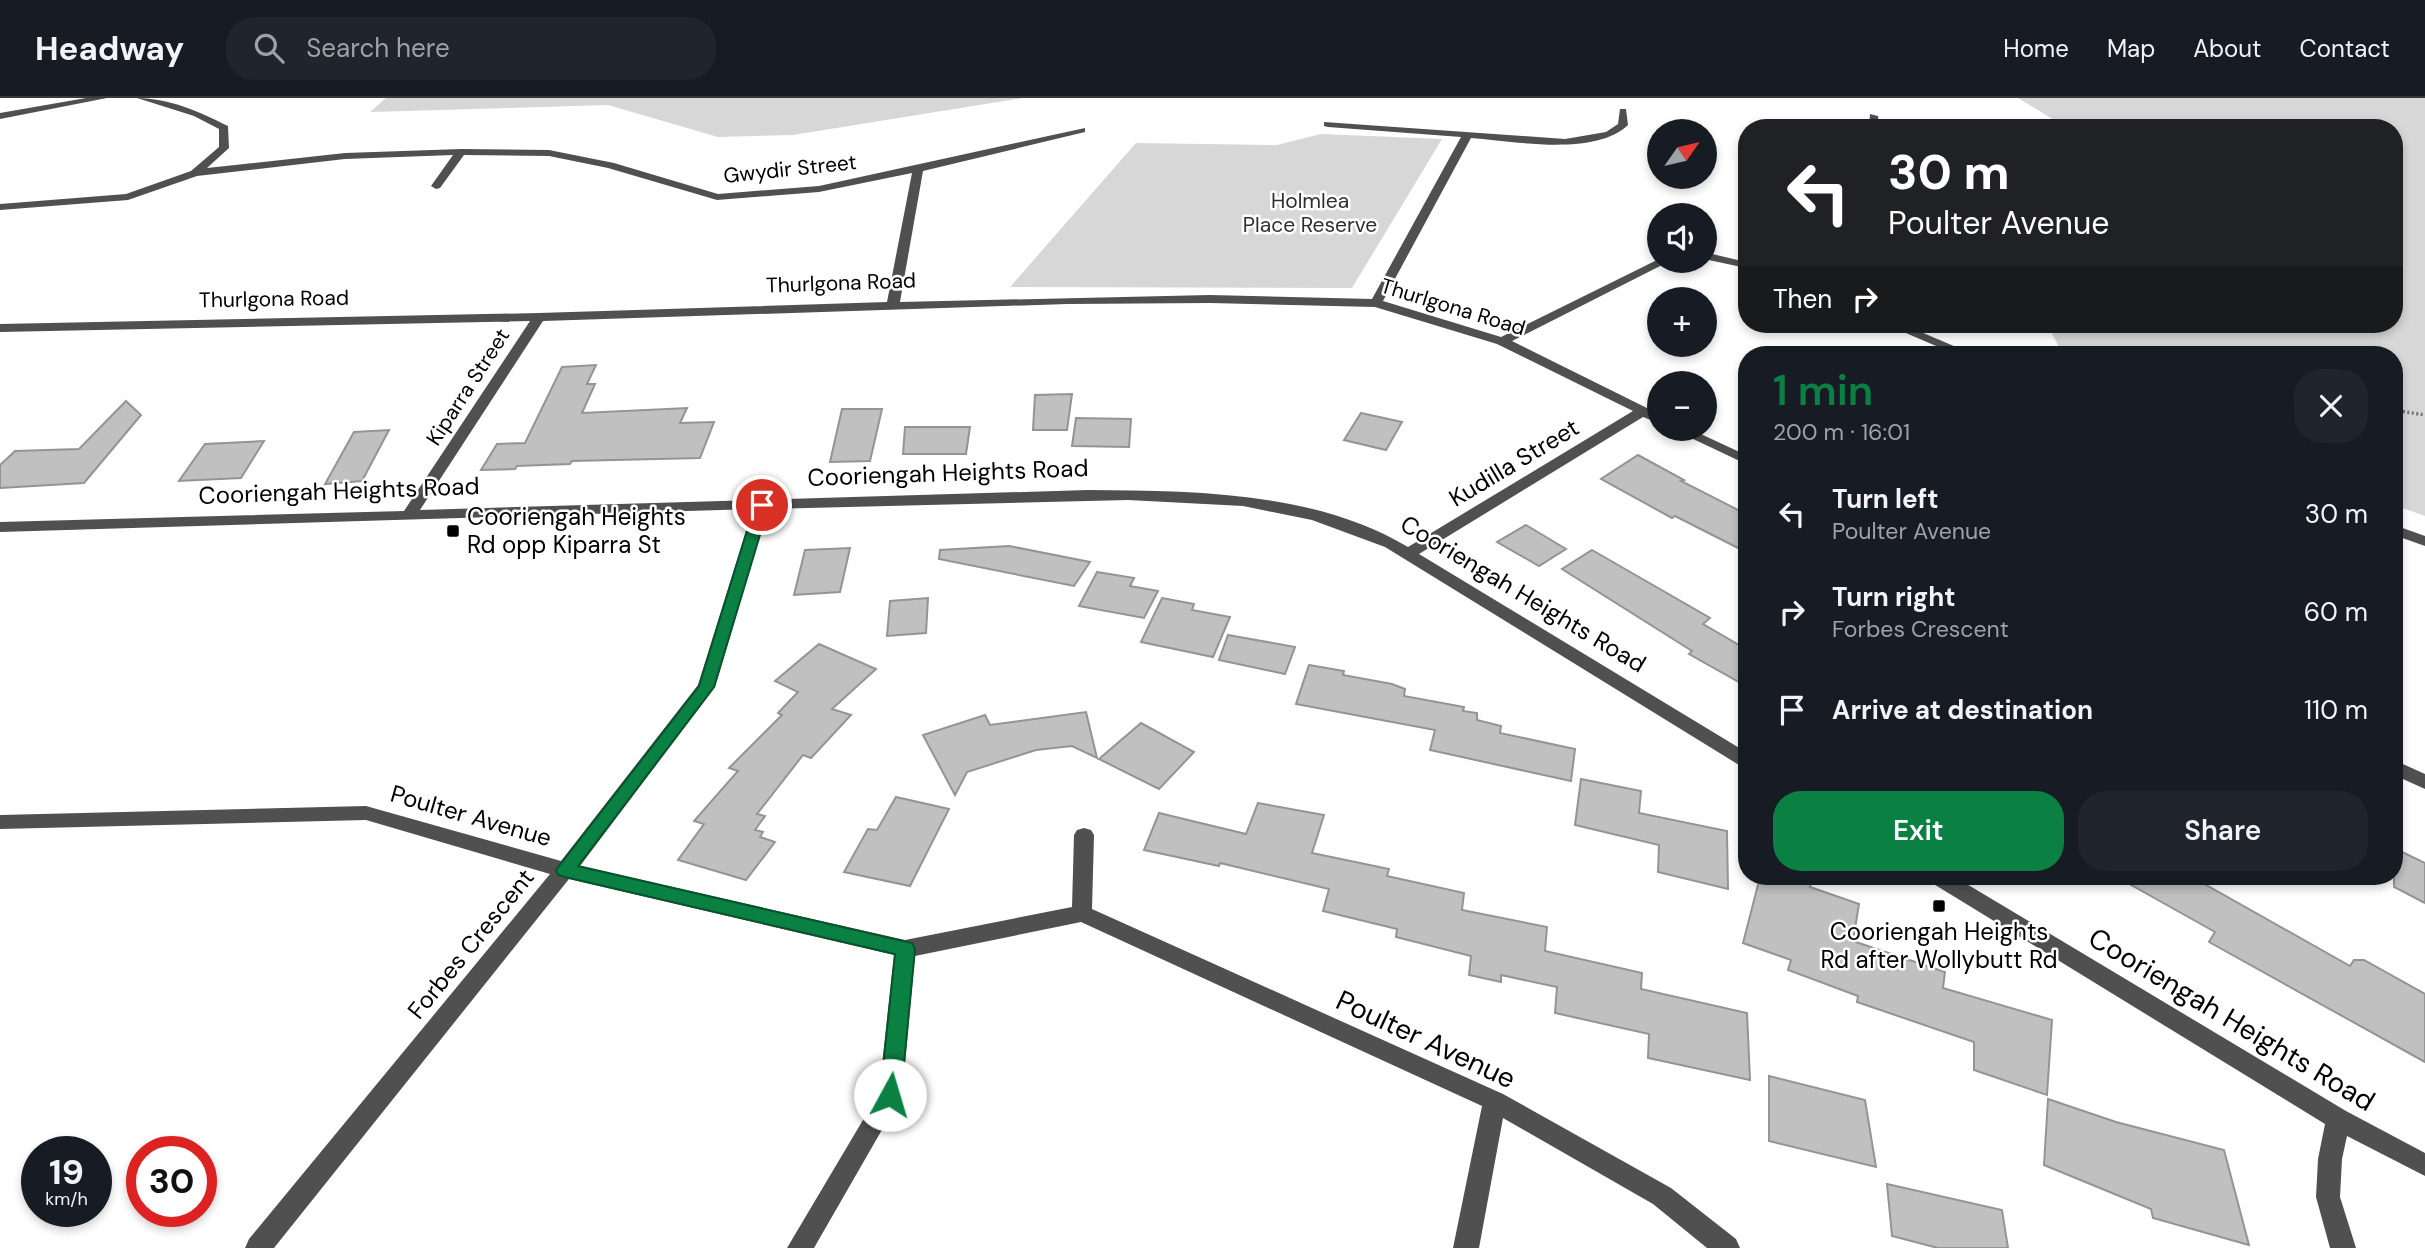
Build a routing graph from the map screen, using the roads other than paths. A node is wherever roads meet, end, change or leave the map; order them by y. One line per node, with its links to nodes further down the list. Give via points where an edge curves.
1 (102, 98): 4 (street)
2 (142, 98): 12 (street, via 197,114 224,128 224,148)
3 (1623, 111): 9 (street, via 1623,125 1609,135 1576,141)
4 (0, 116)
5 (1873, 116): 6 (street)
6 (1873, 119)
7 (1328, 124): 9 (street)
8 (1081, 130): 11 (street, Gwydir Street)
9 (1466, 135): 18 (street)
10 (461, 152): 11 (street, Gwydir Street, via 548,153 610,165 717,197 819,189); 12 (street, Gwydir Street, via 345,156); 13 (street)
11 (918, 169): 19 (street)
12 (195, 173): 14 (street, via 128,197)
13 (436, 186)
14 (0, 207)
15 (1717, 258): 16 (street)
16 (1738, 262)
17 (1647, 269): 23 (street)
18 (1376, 303): 19 (street, Thurlgona Road, via 1197,299); 23 (street, Thurlgona Road)
19 (893, 304): 20 (street, Thurlgona Road)
20 (539, 317): 21 (street, Thurlgona Road); 30 (street, Kiparra Street)
21 (0, 328)
22 (1913, 333): 24 (street)
23 (1502, 341): 25 (street, Thurlgona Road)
24 (1946, 346)
25 (1643, 411): 26 (street, Thurlgona Road); 34 (street, Kudilla Street)
26 (1647, 413)
27 (1705, 441): 28 (street)
28 (1738, 456)
29 (762, 505): 30 (street, Cooriengah Heights Road); 34 (street, Cooriengah Heights Road, via 1088,495 1217,497 1330,520); 40 (street, Forbes Crescent, via 706,687)
30 (409, 515): 31 (street, Cooriengah Heights Road)
31 (0, 527)
32 (2403, 533): 33 (street)
33 (2425, 541)
34 (1408, 554): 35 (street, Cooriengah Heights Road)
35 (1738, 755)
36 (2403, 771): 37 (street)
37 (2425, 782)
38 (0, 822): 40 (street, Poulter Avenue, via 366,813)
39 (1084, 835): 42 (street)
40 (565, 870): 43 (street, Poulter Avenue); 47 (street, Forbes Crescent)
41 (1953, 885): 45 (street, Cooriengah Heights Road)
42 (1083, 913): 43 (street, Poulter Avenue); 44 (street, Poulter Avenue)
43 (905, 949): 48 (street, via 890,1095)
44 (1495, 1101): 49 (street); 50 (street, Poulter Avenue, via 1662,1196)
45 (2338, 1119): 46 (street, Cooriengah Heights Road); 51 (street, via 2329,1159 2328,1197)
46 (2425, 1165)
47 (258, 1248)
48 (800, 1248)
49 (1466, 1248)
50 (1727, 1248)
51 (2343, 1248)

